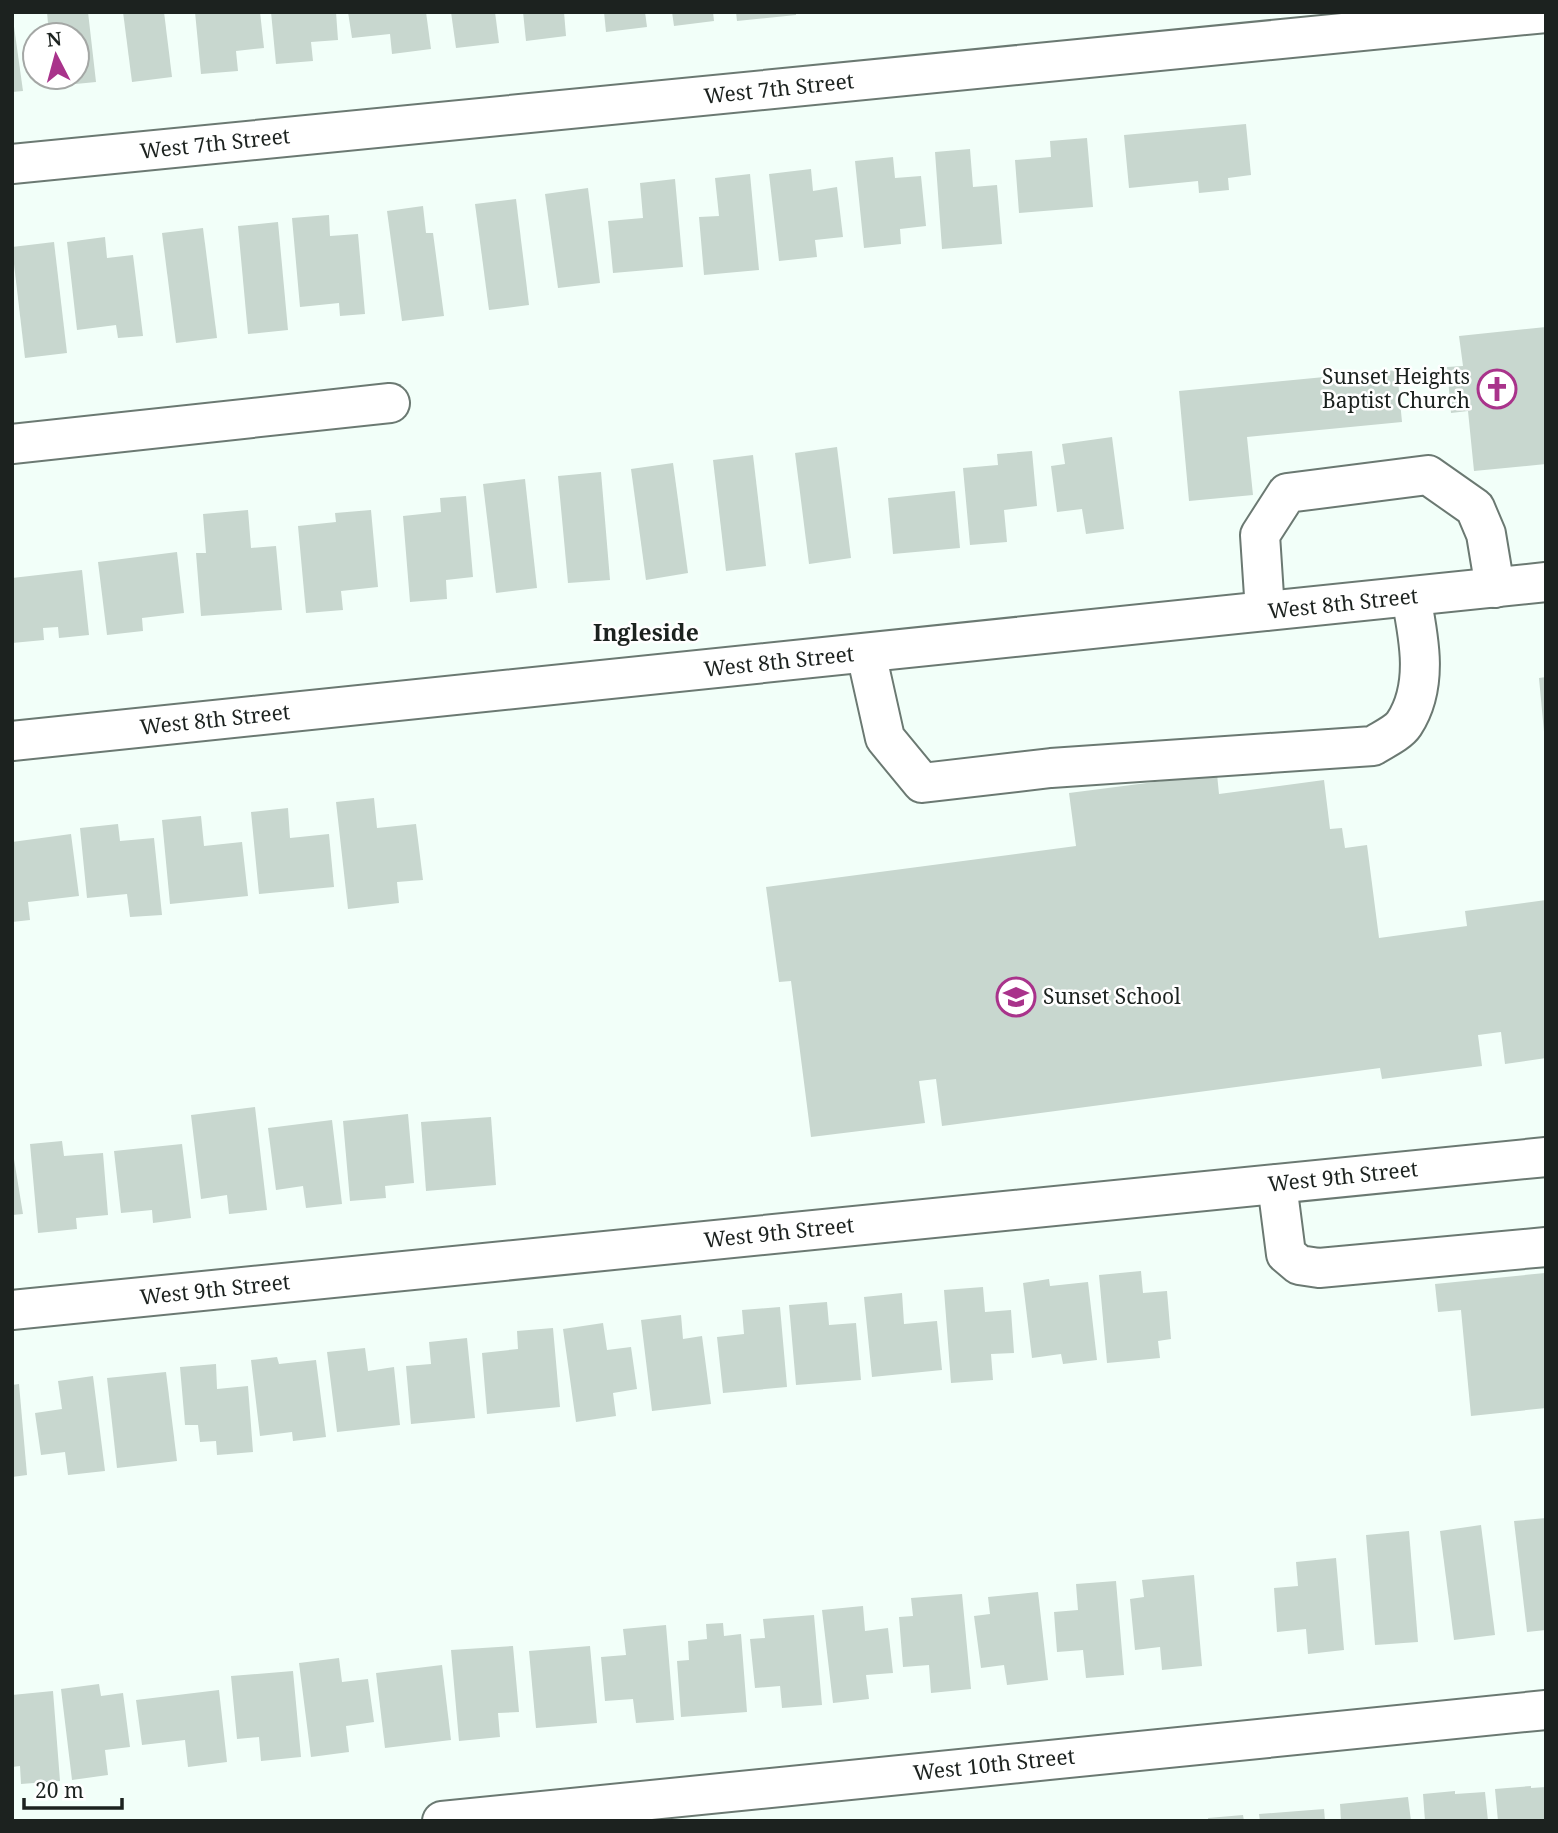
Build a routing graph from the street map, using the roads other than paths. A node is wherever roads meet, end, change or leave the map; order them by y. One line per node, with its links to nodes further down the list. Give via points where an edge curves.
1 (1546, 13): 2 (street, West 7th Street)
2 (12, 164)
3 (390, 403): 4 (street)
4 (12, 444)
5 (1546, 582): 6 (street, West 8th Street)
6 (1495, 588): 7 (street, West 8th Street); 8 (street, via 1486,534 1475,508 1428,475 1287,493 1259,535)
7 (1411, 597): 8 (street, West 8th Street); 9 (street, via 1419,637 1419,686 1404,726 1373,746 1051,768 922,783 885,738)
8 (1265, 611): 9 (street, West 8th Street)
9 (866, 653): 10 (street, West 8th Street)
10 (12, 741)
11 (1546, 1157): 12 (street, West 9th Street)
12 (1277, 1184): 13 (street, via 1286,1254 1299,1265 1319,1268); 14 (street, West 9th Street)
13 (1546, 1247)
14 (12, 1310)
15 (1546, 1710): 16 (street, West 10th Street)
16 (442, 1821)

